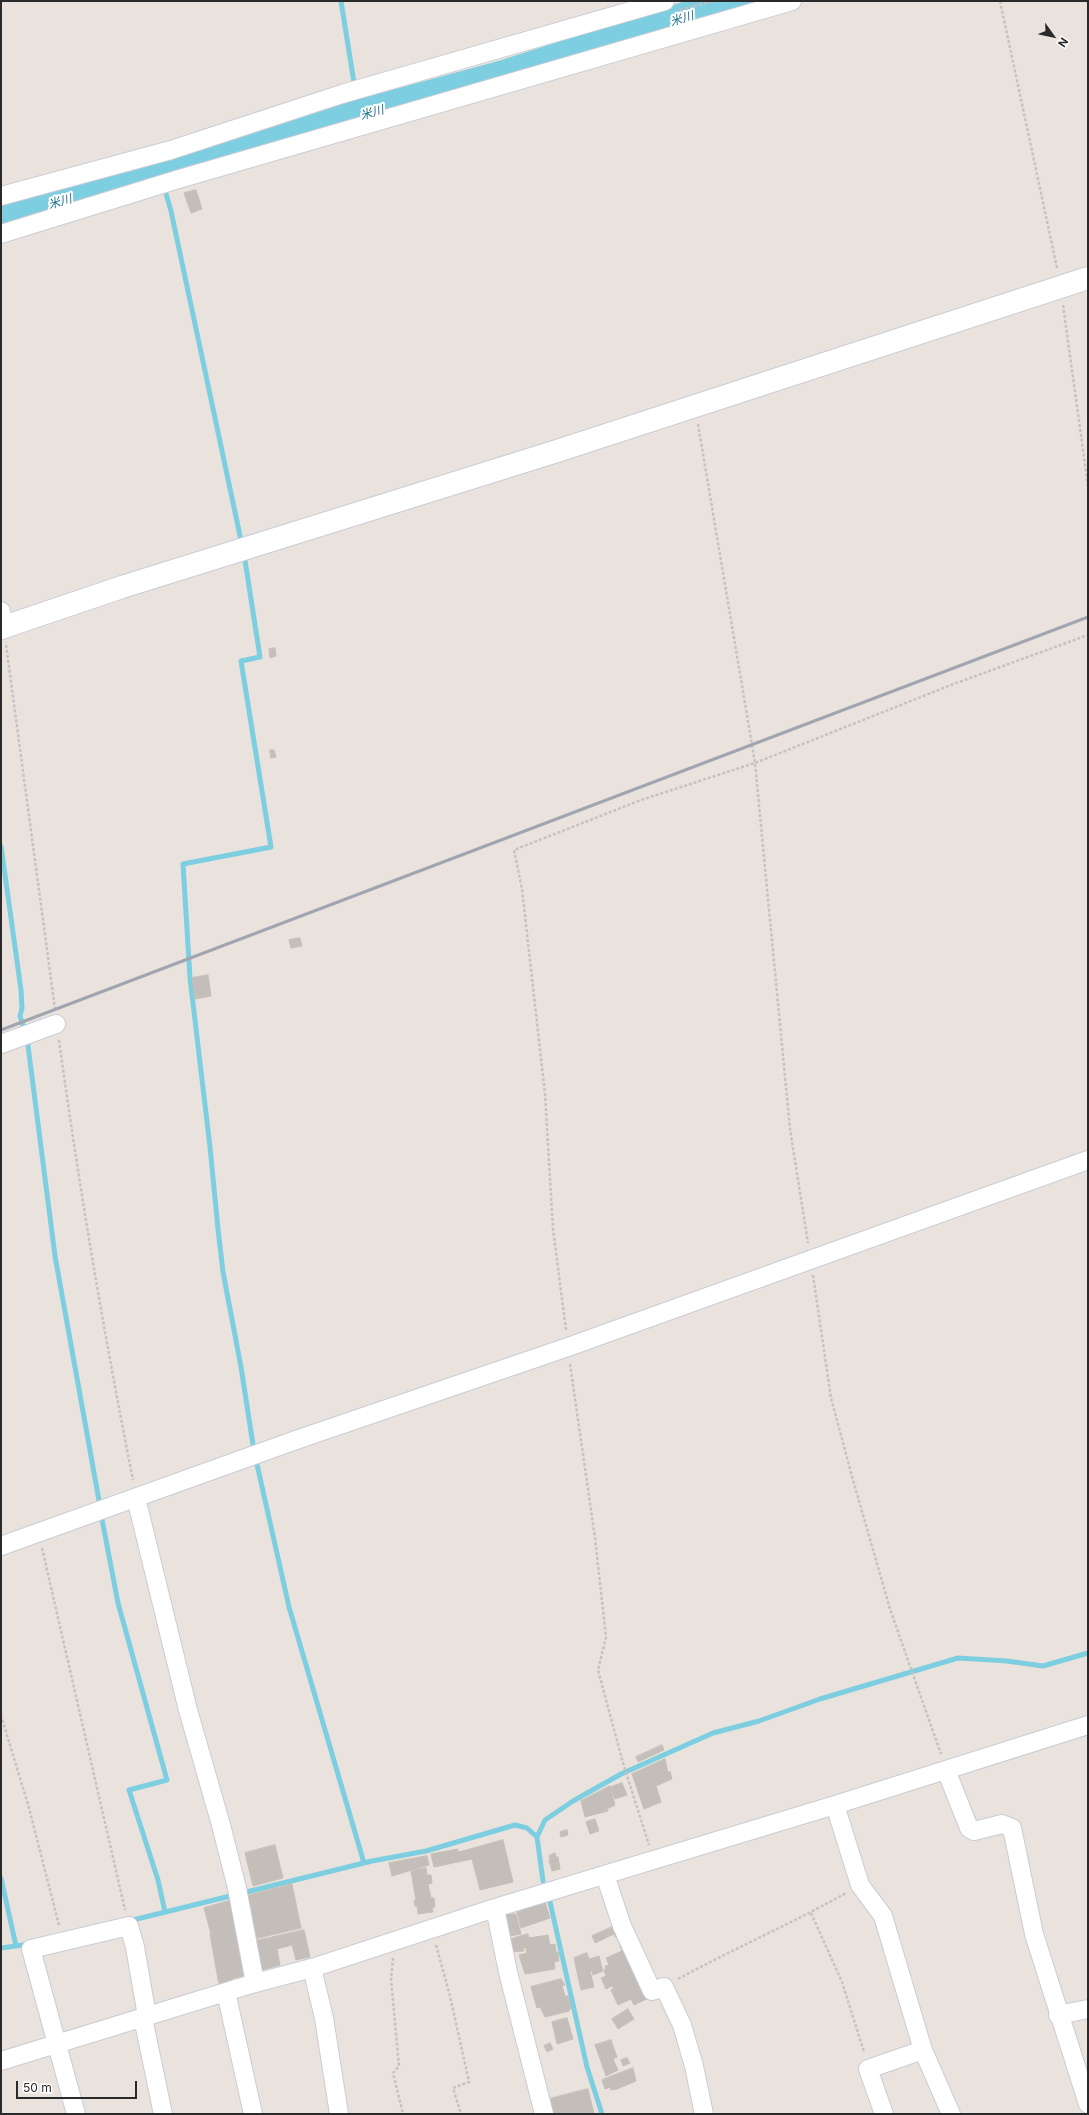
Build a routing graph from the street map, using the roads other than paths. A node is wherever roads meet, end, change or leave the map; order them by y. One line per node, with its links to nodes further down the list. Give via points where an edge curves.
1 (665, 1): 3 (street, via 342,94)
2 (792, 1): 3 (street)
3 (176, 166): 4 (street); 5 (street)
4 (1, 196)
5 (1, 234)
6 (1088, 278): 7 (street, via 694,406 122,587)
7 (2, 622)
8 (56, 1024): 9 (street)
9 (1, 1044)
10 (1088, 1160): 11 (street, via 568,1347)
11 (136, 1498): 12 (street); 19 (street, via 188,1710 226,1846)
12 (1, 1546)
13 (1088, 1725): 14 (street)
14 (946, 1770): 15 (street); 22 (street, via 968,1828 974,1831 1002,1824 1012,1828 1034,1934)
15 (835, 1805): 16 (street); 25 (street, via 860,1886 884,1916)
16 (605, 1875): 17 (street); 33 (street, via 622,1926 652,1991 664,1987 682,2025)
17 (495, 1908): 18 (street); 32 (street, via 508,1972)
18 (312, 1968): 19 (street); 31 (street, via 324,2018)
19 (255, 1983): 20 (street)
20 (226, 1992): 23 (street); 30 (street)
21 (1088, 2009): 22 (street)
22 (1058, 2015): 27 (street)
23 (145, 2017): 24 (street); 24 (street, via 135,1947 129,1926 31,1949); 29 (street)
24 (58, 2044): 26 (street); 28 (street)
25 (923, 2050): 34 (street, via 868,2069); 35 (street)
26 (1, 2061)
27 (1088, 2104)
28 (76, 2114)
29 (163, 2114)
30 (253, 2114)
31 (339, 2114)
32 (544, 2114)
33 (704, 2114)
34 (884, 2114)
35 (951, 2114)

